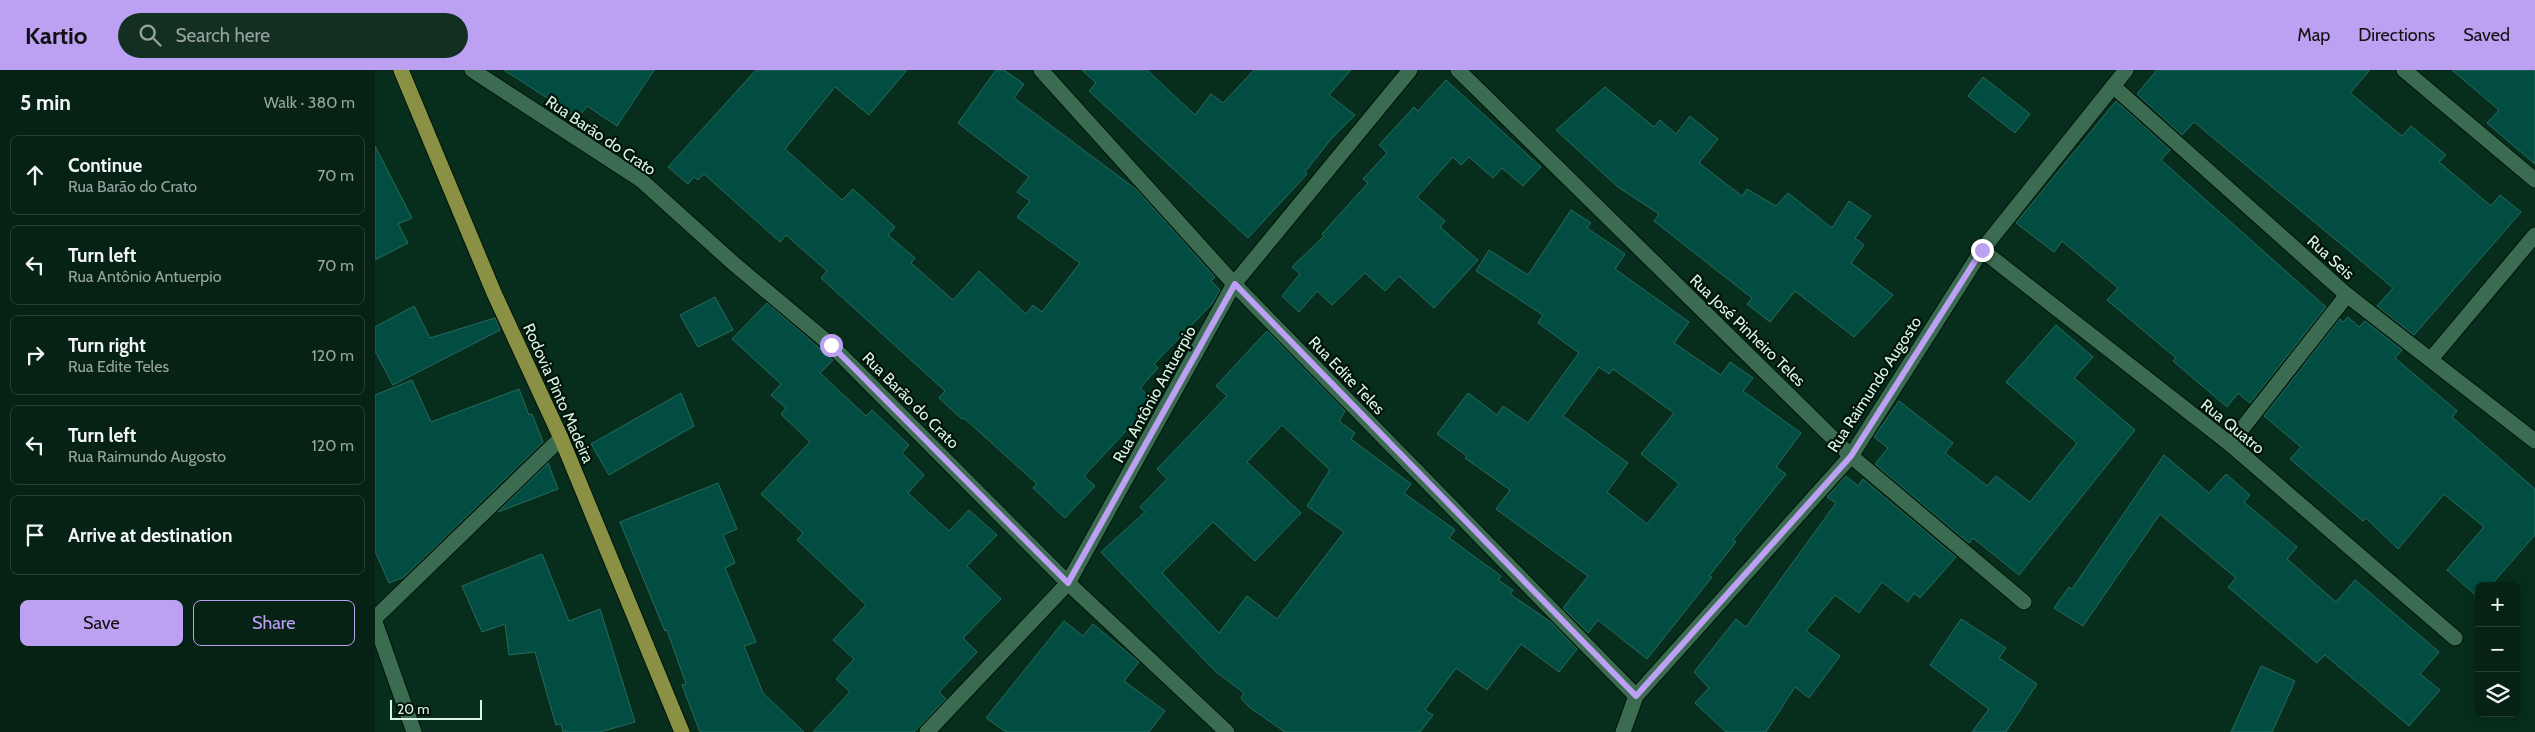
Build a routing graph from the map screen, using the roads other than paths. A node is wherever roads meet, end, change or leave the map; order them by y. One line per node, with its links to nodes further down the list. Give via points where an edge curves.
1 (401, 70): 15 (main road, Rodovia Pinto Madeira, via 494,293)
2 (472, 70): 19 (street, Rua Barão do Crato, via 641,180 831,345)
3 (1041, 70): 12 (street, Rua Edite Teles)
4 (1410, 70): 12 (street, Rua Antônio Antuerpio)
5 (1458, 70): 18 (street, Rua José Pinheiro Teles)
6 (2127, 70): 8 (street, Rua Raimundo Augosto)
7 (2404, 70): 9 (street)
8 (2113, 86): 11 (street, Rua Raimundo Augosto); 13 (street, Rua Seis)
9 (2535, 180)
10 (2535, 235): 14 (street)
11 (1982, 250): 17 (street, Rua Quatro); 18 (street, Rua Raimundo Augosto)
12 (1235, 284): 19 (street, Rua Antônio Antuerpio); 23 (street, Rua Edite Teles)
13 (2347, 295): 14 (street, Rua Seis); 17 (street)
14 (2431, 359): 16 (street, Rua Seis)
15 (561, 438): 21 (street); 25 (main road, Rodovia Pinto Madeira)
16 (2535, 441)
17 (2231, 444): 22 (street, Rua Quatro)
18 (1851, 456): 20 (street, Rua José Pinheiro Teles); 23 (street, Rua Raimundo Augosto)
19 (1068, 583): 26 (street, Rua Antônio Antuerpio); 27 (street, Rua Barão do Crato)
20 (2024, 602)
21 (375, 620): 24 (street)
22 (2455, 638)
23 (1636, 696): 28 (street, Rua Raimundo Augosto)
24 (414, 732)
25 (682, 732)
26 (927, 732)
27 (1227, 732)
28 (1623, 732)

